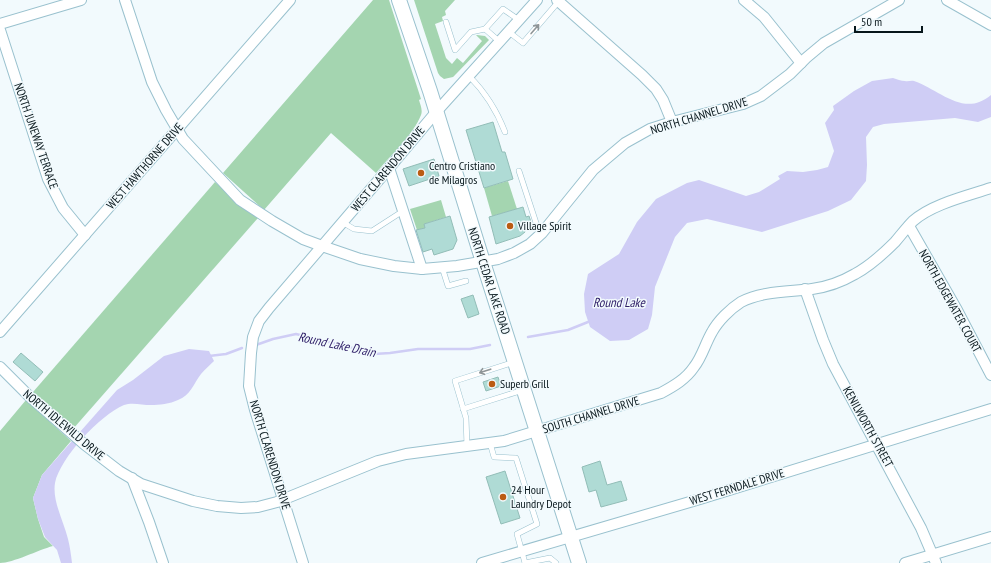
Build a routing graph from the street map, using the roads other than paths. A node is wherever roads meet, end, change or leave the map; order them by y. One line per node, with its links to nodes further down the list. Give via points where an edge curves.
1 (81, 0): 12 (street)
2 (125, 0): 22 (street, NORTH CHANNEL DRIVE, via 152,82)
3 (290, 0): 22 (street, WEST HAWTHORNE DRIVE)
4 (399, 0): 20 (main road, NORTH CEDAR LAKE ROAD)
5 (537, 0): 10 (street, WEST CLARENDON DRIVE)
6 (744, 0): 18 (street, via 764,17)
7 (899, 0): 18 (street, NORTH CHANNEL DRIVE, via 824,43)
8 (946, 0): 13 (street)
9 (558, 1): 16 (lane, one-way to 9, via 523,43); 21 (street, via 656,89)
10 (519, 20): 14 (lane, via 503,9); 16 (street, WEST CLARENDON DRIVE)
11 (446, 22): 14 (lane, via 455,50 472,32)
12 (0, 24)
13 (991, 25)
14 (485, 29): 17 (lane)
15 (0, 30): 30 (street, NORTH JUNEWAY TERRACE, via 48,179 63,208)
16 (509, 32): 17 (street, WEST CLARENDON DRIVE)
17 (500, 42): 19 (street, WEST CLARENDON DRIVE)
18 (801, 63): 21 (street, NORTH CHANNEL DRIVE, via 761,96 743,104)
19 (469, 76): 20 (street, WEST CLARENDON DRIVE); 23 (lane, via 490,102)
20 (437, 111): 24 (street, WEST CLARENDON DRIVE); 33 (main road, NORTH CEDAR LAKE ROAD)
21 (672, 122): 31 (street, NORTH CHANNEL DRIVE, via 650,129 608,156 593,170)
22 (177, 129): 30 (street, WEST HAWTHORNE DRIVE); 32 (street, NORTH CHANNEL DRIVE, via 183,139 240,200 303,239)
23 (505, 132)
24 (389, 168): 27 (street); 28 (street, WEST CLARENDON DRIVE)
25 (519, 172): 31 (lane)
26 (991, 188): 29 (street, SOUTH CHANNEL DRIVE, via 932,209)
27 (403, 211): 28 (lane, via 372,231 354,229); 35 (street)
28 (342, 222): 32 (street, WEST CLARENDON DRIVE)
29 (909, 226): 37 (street, SOUTH CHANNEL DRIVE, via 873,262 855,274 835,283); 42 (street, NORTH EDGEWATER COURT)
30 (85, 235): 38 (street, WEST HAWTHORNE DRIVE)
31 (540, 235): 33 (street, NORTH CHANNEL DRIVE, via 514,253)
32 (322, 246): 35 (street, NORTH CHANNEL DRIVE, via 360,259); 39 (street, WEST CLARENDON DRIVE, via 259,321)
33 (483, 262): 34 (street, NORTH CHANNEL DRIVE); 40 (main road, NORTH CEDAR LAKE ROAD)
34 (442, 267): 35 (street, NORTH CHANNEL DRIVE); 36 (lane, via 448,286)
35 (422, 269)
36 (466, 281)
37 (805, 289): 46 (street, SOUTH CHANNEL DRIVE, via 762,295 742,302 726,314 712,331 694,368 678,384 661,393); 48 (street, KENILWORTH STREET, via 833,364)
38 (0, 332)
39 (252, 346): 51 (street, NORTH CLARENDON DRIVE, via 249,386)
40 (515, 362): 43 (main road, NORTH CEDAR LAKE ROAD); 44 (lane, one-way to 44, via 455,381)
41 (0, 367): 50 (street, NORTH IDLEWILD DRIVE, via 30,398 84,444)
42 (991, 375)
43 (524, 389): 44 (lane); 46 (main road, NORTH CEDAR LAKE ROAD)
44 (463, 409): 49 (lane, via 466,418)
45 (991, 409): 48 (street, WEST FERNDALE DRIVE)
46 (537, 431): 47 (street, SOUTH CHANNEL DRIVE); 52 (main road, NORTH CEDAR LAKE ROAD)
47 (490, 443): 49 (street, SOUTH CHANNEL DRIVE); 54 (lane, via 494,456 516,458 537,524 517,534)
48 (877, 444): 52 (street, WEST FERNDALE DRIVE); 55 (street, KENILWORTH STREET, via 921,528)
49 (467, 446): 51 (street, SOUTH CHANNEL DRIVE, via 406,454 378,461)
50 (132, 478): 51 (street, SOUTH CHANNEL DRIVE, via 193,502 217,506 258,507); 56 (street)
51 (283, 500): 57 (street, NORTH CLARENDON DRIVE)
52 (571, 536): 54 (street, WEST FERNDALE DRIVE); 61 (main road, NORTH CEDAR LAKE ROAD)
53 (991, 537): 55 (street)
54 (522, 551): 58 (street, WEST FERNDALE DRIVE); 59 (lane)
55 (934, 559): 62 (street)
56 (163, 563)
57 (303, 563)
58 (482, 563)
59 (525, 563): 60 (lane, via 550,558)
60 (556, 563)
61 (580, 563)
62 (905, 563)

